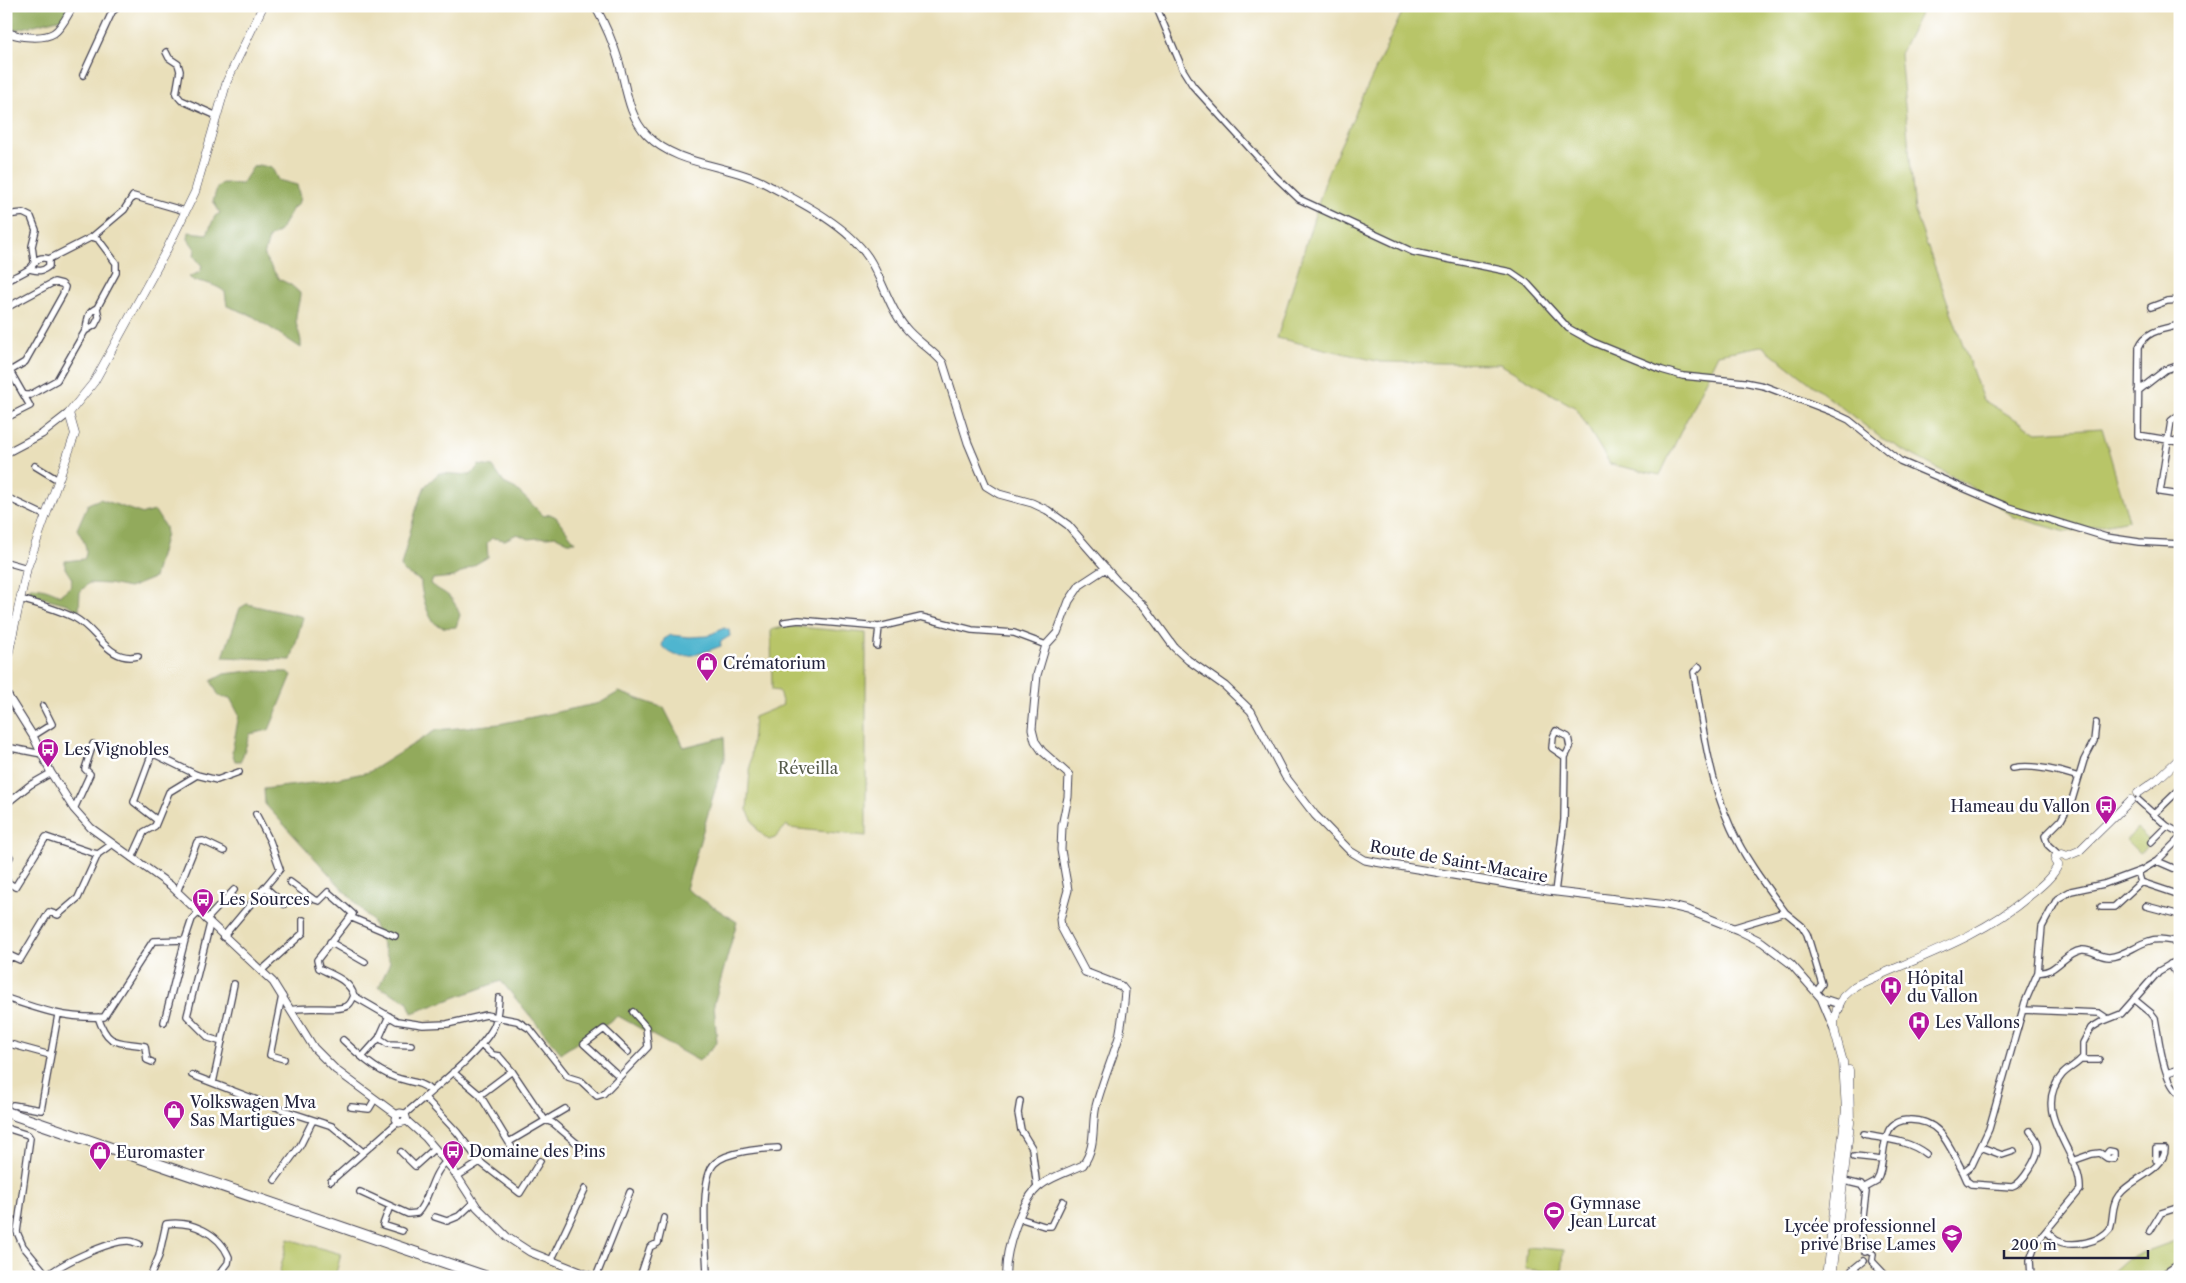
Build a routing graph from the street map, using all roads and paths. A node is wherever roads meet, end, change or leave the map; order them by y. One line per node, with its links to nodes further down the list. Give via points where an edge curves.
1 (73, 6): 6 (street, via 59,28 48,35 24,36)
2 (119, 6): 8 (street, via 112,12)
3 (263, 6): 9 (main road, via 227,81)
4 (596, 6): 42 (street, Route de Saint-Macaire, via 609,33 640,128 660,147 676,156 734,170 762,182 826,218 859,245 904,327 943,363 968,443 986,486 999,494 1047,510 1068,525)
5 (1156, 6): 39 (street, via 1193,86 1299,198 1413,252 1511,272 1527,283 1576,334 1629,357 1683,376 1764,386 1832,412 1849,420 1905,464 1998,504 2106,537)
6 (6, 32)
7 (166, 52): 9 (street, via 178,64 180,71 176,94 181,100)
8 (83, 75)
9 (217, 116): 10 (main road)
10 (185, 211): 12 (street, via 133,196 124,210); 28 (main road, via 94,382)
11 (7, 216): 14 (street, via 23,213 31,217 36,230 32,249)
12 (92, 237): 13 (street); 20 (street, via 98,239 117,266)
13 (49, 259): 14 (street, via 44,257); 15 (street, via 50,264 44,270 38,272)
14 (34, 261): 15 (street)
15 (30, 268): 16 (street)
16 (6, 281)
17 (2180, 300): 18 (street)
18 (2151, 306)
19 (6, 308): 25 (street, via 54,282 65,286 25,362)
20 (97, 308): 22 (street, via 90,312); 22 (street, via 99,317)
21 (2180, 325): 26 (street, via 2158,330 2142,340)
22 (86, 329): 27 (street, via 57,380)
23 (6, 364): 25 (street)
24 (2180, 365): 26 (street, via 2165,370)
25 (9, 372): 27 (street)
26 (2138, 391): 31 (street, via 2138,435)
27 (24, 395): 30 (street, via 30,406)
28 (69, 414): 33 (street, via 42,434); 35 (main road, via 75,434)
29 (2180, 414): 31 (street, via 2171,421)
30 (6, 418)
31 (2167, 440): 32 (street); 36 (street, via 2160,492)
32 (2180, 442)
33 (6, 453)
34 (35, 466): 35 (street)
35 (58, 480): 38 (main road)
36 (2180, 495)
37 (6, 497): 38 (street)
38 (46, 516): 41 (main road)
39 (2180, 544)
40 (6, 562): 41 (street)
41 (28, 568): 43 (main road)
42 (1106, 568): 46 (street, via 1080,585 1056,633); 95 (street, Route de Saint-Macaire, via 1145,607 1174,647 1225,686 1251,711 1286,776 1315,815 1350,851 1375,862)
43 (20, 598): 48 (street, via 76,619 113,653 132,658); 49 (main road)
44 (784, 622): 45 (street, via 799,620)
45 (879, 627): 46 (street, via 921,617 972,630 1014,633); 47 (street)
46 (1046, 645): 203 (street, via 1037,675 1032,729 1042,751 1069,775 1062,826 1068,890 1061,910 1061,927 1085,972 1121,986 1125,991 1119,1036 1095,1108 1094,1131 1087,1159 1083,1165)
47 (877, 646)
48 (138, 656)
49 (6, 665)
50 (1699, 667): 100 (street, via 1694,672 1718,796 1749,862)
51 (6, 693): 54 (street)
52 (42, 706): 54 (street, via 52,724)
53 (2096, 723): 65 (street, via 2094,741)
54 (33, 736): 58 (street)
55 (93, 744): 69 (street, via 85,769 90,774)
56 (6, 747): 58 (street)
57 (2180, 752): 67 (main road)
58 (42, 754): 63 (street)
59 (1565, 756): 95 (street, via 1564,820)
60 (2180, 758): 67 (main road)
61 (2013, 768): 65 (street, via 2054,770)
62 (239, 772): 64 (street, via 217,780)
63 (51, 774): 68 (street); 69 (street)
64 (197, 775): 72 (street, via 169,792); 72 (street, via 154,754 151,756 134,802)
65 (2079, 777): 80 (street, via 2065,814 2045,836 2048,845)
66 (2180, 789): 71 (street)
67 (2138, 795): 71 (street); 81 (main road, via 2084,846)
68 (6, 804)
69 (74, 809): 77 (street)
70 (256, 814): 92 (street, via 280,869)
71 (2153, 814): 73 (street)
72 (157, 820): 83 (street, via 155,826 144,832)
73 (2167, 826): 74 (street); 76 (street)
74 (2180, 833)
75 (2180, 838): 84 (street)
76 (2151, 842)
77 (112, 844): 79 (street); 83 (street)
78 (224, 851): 94 (street, via 203,841 197,842)
79 (98, 854): 89 (street, via 46,837 15,887); 112 (street, via 78,898 58,915 49,912 20,960)
80 (2058, 854): 81 (main road); 86 (main road, via 2055,861)
81 (2066, 856): 86 (main road, via 2066,864)
82 (10, 857): 85 (street)
83 (132, 858): 94 (street)
84 (2157, 862): 87 (street); 88 (street)
85 (6, 864)
86 (2058, 865): 120 (main road, via 2029,896 1982,929)
87 (2180, 871)
88 (2138, 872): 91 (street); 118 (street, via 2071,891 2057,899 2042,927)
89 (6, 881)
90 (290, 882): 103 (street, via 313,900 319,901 328,892)
91 (2141, 882): 96 (street); 99 (street, via 2114,907)
92 (265, 887): 97 (street); 108 (street)
93 (234, 890): 105 (street)
94 (176, 892): 101 (street)
95 (1555, 892): 106 (street, Route de Saint-Macaire, via 1667,905)
96 (2180, 895)
97 (284, 904)
98 (2146, 906): 102 (street)
99 (2101, 907)
100 (1785, 912): 106 (street); 123 (street, via 1807,934 1822,984)
101 (198, 913): 105 (street); 109 (street, via 192,919)
102 (2180, 915)
103 (352, 916): 107 (street); 110 (street)
104 (304, 920): 117 (street, via 304,933)
105 (208, 922): 108 (street); 143 (street, via 187,1016 209,1038)
106 (1732, 928): 123 (street, Route de Saint-Macaire, via 1762,942 1791,964)
107 (395, 936)
108 (223, 937): 117 (street)
109 (185, 940): 136 (street, via 153,941 104,1017); 139 (street)
110 (330, 942): 114 (street); 125 (street, via 319,955 317,965 350,986)
111 (2180, 942): 118 (street, via 2149,941 2123,954 2108,957 2082,950 2048,972)
112 (8, 954): 115 (street)
113 (2180, 959): 116 (street)
114 (365, 962)
115 (6, 963)
116 (2170, 964): 119 (street); 128 (street, via 2159,971)
117 (261, 971): 124 (street)
118 (2038, 972): 132 (street)
119 (2180, 979)
120 (1868, 980): 122 (main road); 129 (main road, via 1849,990)
121 (234, 984): 143 (street)
122 (1856, 990): 129 (street); 147 (main road, via 1845,1002 1840,1020)
123 (1818, 995): 129 (street, Route de Saint-Macaire); 130 (street, Route de Saint-Macaire)
124 (282, 996): 131 (street); 151 (street, via 270,1055)
125 (354, 996): 131 (street, via 349,1006 342,1008); 135 (street)
126 (6, 998): 134 (street)
127 (499, 998): 137 (street)
128 (2134, 999): 138 (street, via 2122,1014); 158 (street, via 2155,1018)
129 (1839, 1007): 130 (street); 140 (main road); 147 (street, via 1839,1038)
130 (1826, 1008): 140 (street, Route de Saint-Macaire)
131 (291, 1010): 166 (street, via 314,1048 336,1070)
132 (2023, 1010): 138 (street, via 2099,1013); 181 (street, via 2000,1095)
133 (633, 1012): 160 (street, via 646,1027 648,1047)
134 (58, 1015): 136 (street); 149 (street)
135 (389, 1016): 137 (street, via 397,1021 422,1025 486,1016); 141 (street)
136 (98, 1017): 154 (street, via 104,1034 111,1040 145,1046 147,1060)
137 (497, 1018): 145 (street); 160 (street, via 517,1021 530,1029 568,1077 581,1080 598,1096)
138 (2108, 1019): 152 (street, via 2091,1028 2083,1043)
139 (164, 1022)
140 (1835, 1029): 202 (main road, via 1843,1062 1846,1097)
141 (378, 1038): 146 (street, via 388,1044); 150 (street)
142 (343, 1040): 150 (street)
143 (222, 1042): 161 (street)
144 (6, 1043): 149 (street)
145 (481, 1044): 156 (street, via 499,1056); 157 (street)
146 (411, 1045)
147 (1845, 1050): 202 (main road, via 1851,1108)
148 (628, 1052): 160 (street, via 604,1029 584,1044)
149 (50, 1055): 169 (street, via 41,1110)
150 (362, 1057): 162 (street, via 394,1077 416,1082)
151 (284, 1059)
152 (2081, 1060): 153 (street); 194 (street, via 2062,1076 2053,1095 2058,1133)
153 (2099, 1060)
154 (152, 1062)
155 (2180, 1069): 158 (street)
156 (512, 1071): 164 (street); 175 (street)
157 (453, 1072): 162 (street); 164 (street)
158 (2167, 1073): 163 (street, via 2169,1081)
159 (192, 1075): 161 (street)
160 (619, 1076)
161 (213, 1083): 174 (street)
162 (431, 1092): 165 (street)
163 (2180, 1094)
164 (480, 1095): 180 (street)
165 (424, 1097): 172 (street); 197 (street)
166 (375, 1099): 168 (street, via 369,1108); 171 (street)
167 (1020, 1101): 203 (street, via 1021,1130 1032,1148)
168 (350, 1107)
169 (10, 1109): 228 (highway)
170 (565, 1109): 175 (street)
171 (398, 1118): 172 (street, via 402,1124); 186 (street)
172 (406, 1118): 182 (street)
173 (6, 1119): 227 (highway)
174 (313, 1120): 186 (street, via 332,1126); 200 (street, via 300,1146)
175 (545, 1120): 180 (street); 188 (street, via 553,1123)
176 (6, 1128): 224 (street, via 30,1138 18,1232 23,1246)
177 (2030, 1131): 198 (street, via 2038,1147 2034,1162 2018,1185 1971,1184)
178 (1864, 1135): 179 (street)
179 (1887, 1139): 189 (street, via 1907,1143); 192 (street); 198 (street, via 1897,1122 1928,1122 1945,1139)
180 (509, 1142): 184 (street)
181 (1981, 1147): 185 (street, via 2002,1155); 198 (street, via 1972,1165)
182 (435, 1148): 187 (street, via 416,1166); 196 (street)
183 (778, 1148): 231 (street, via 748,1149 716,1162 711,1168 705,1191)
184 (514, 1151)
185 (2014, 1151)
186 (363, 1152): 201 (street)
187 (401, 1152)
188 (586, 1152)
189 (1926, 1154)
190 (2105, 1156): 194 (street, via 2092,1154)
191 (1854, 1157): 192 (street)
192 (1882, 1160): 204 (street, via 1876,1182)
193 (540, 1161): 197 (street, via 520,1193)
194 (2072, 1161): 216 (street, via 2079,1174 2079,1193)
195 (2159, 1161): 216 (street, via 2115,1200 2110,1229 2101,1237 2068,1243 2056,1240)
196 (446, 1162): 199 (street); 210 (street, via 423,1208 417,1213 408,1214)
197 (480, 1162): 199 (street)
198 (1963, 1172)
199 (458, 1176): 209 (street)
200 (275, 1180)
201 (331, 1181)
202 (1841, 1181): 204 (street, via 1854,1182); 233 (main road); 234 (main road)
203 (1040, 1186): 214 (street, via 1026,1201)
204 (1865, 1188): 219 (street, via 1860,1233)
205 (585, 1189): 220 (street)
206 (360, 1192): 210 (street)
207 (630, 1192): 229 (street)
208 (1063, 1201): 214 (street, via 1051,1226)
209 (474, 1202): 212 (street, via 459,1216 447,1221); 220 (street, via 507,1236 530,1252)
210 (390, 1206): 215 (street, via 384,1225)
211 (2180, 1207): 217 (street, via 2161,1213)
212 (436, 1217)
213 (664, 1218): 230 (street, via 658,1243 650,1247)
214 (1019, 1218): 232 (street, via 1006,1261)
215 (402, 1231)
216 (2046, 1231): 237 (street, via 2031,1254)
217 (2150, 1231)
218 (139, 1244): 224 (street, via 121,1242 86,1253)
219 (1865, 1252): 221 (street); 222 (street, via 1873,1254)
220 (551, 1261): 229 (street)
221 (1863, 1261): 222 (street); 235 (street)
222 (1872, 1262): 236 (street)
223 (2180, 1263): 238 (street)
224 (46, 1276)
225 (150, 1277): 226 (street, via 159,1256 166,1224 171,1223 193,1226 214,1236 229,1257)
226 (217, 1277)
227 (467, 1277)
228 (487, 1277)
229 (594, 1277)
230 (640, 1277)
231 (707, 1277)
232 (1006, 1277)
233 (1826, 1277)
234 (1832, 1277)
235 (1848, 1277)
236 (1888, 1277)
237 (2031, 1277)
238 (2159, 1277)

